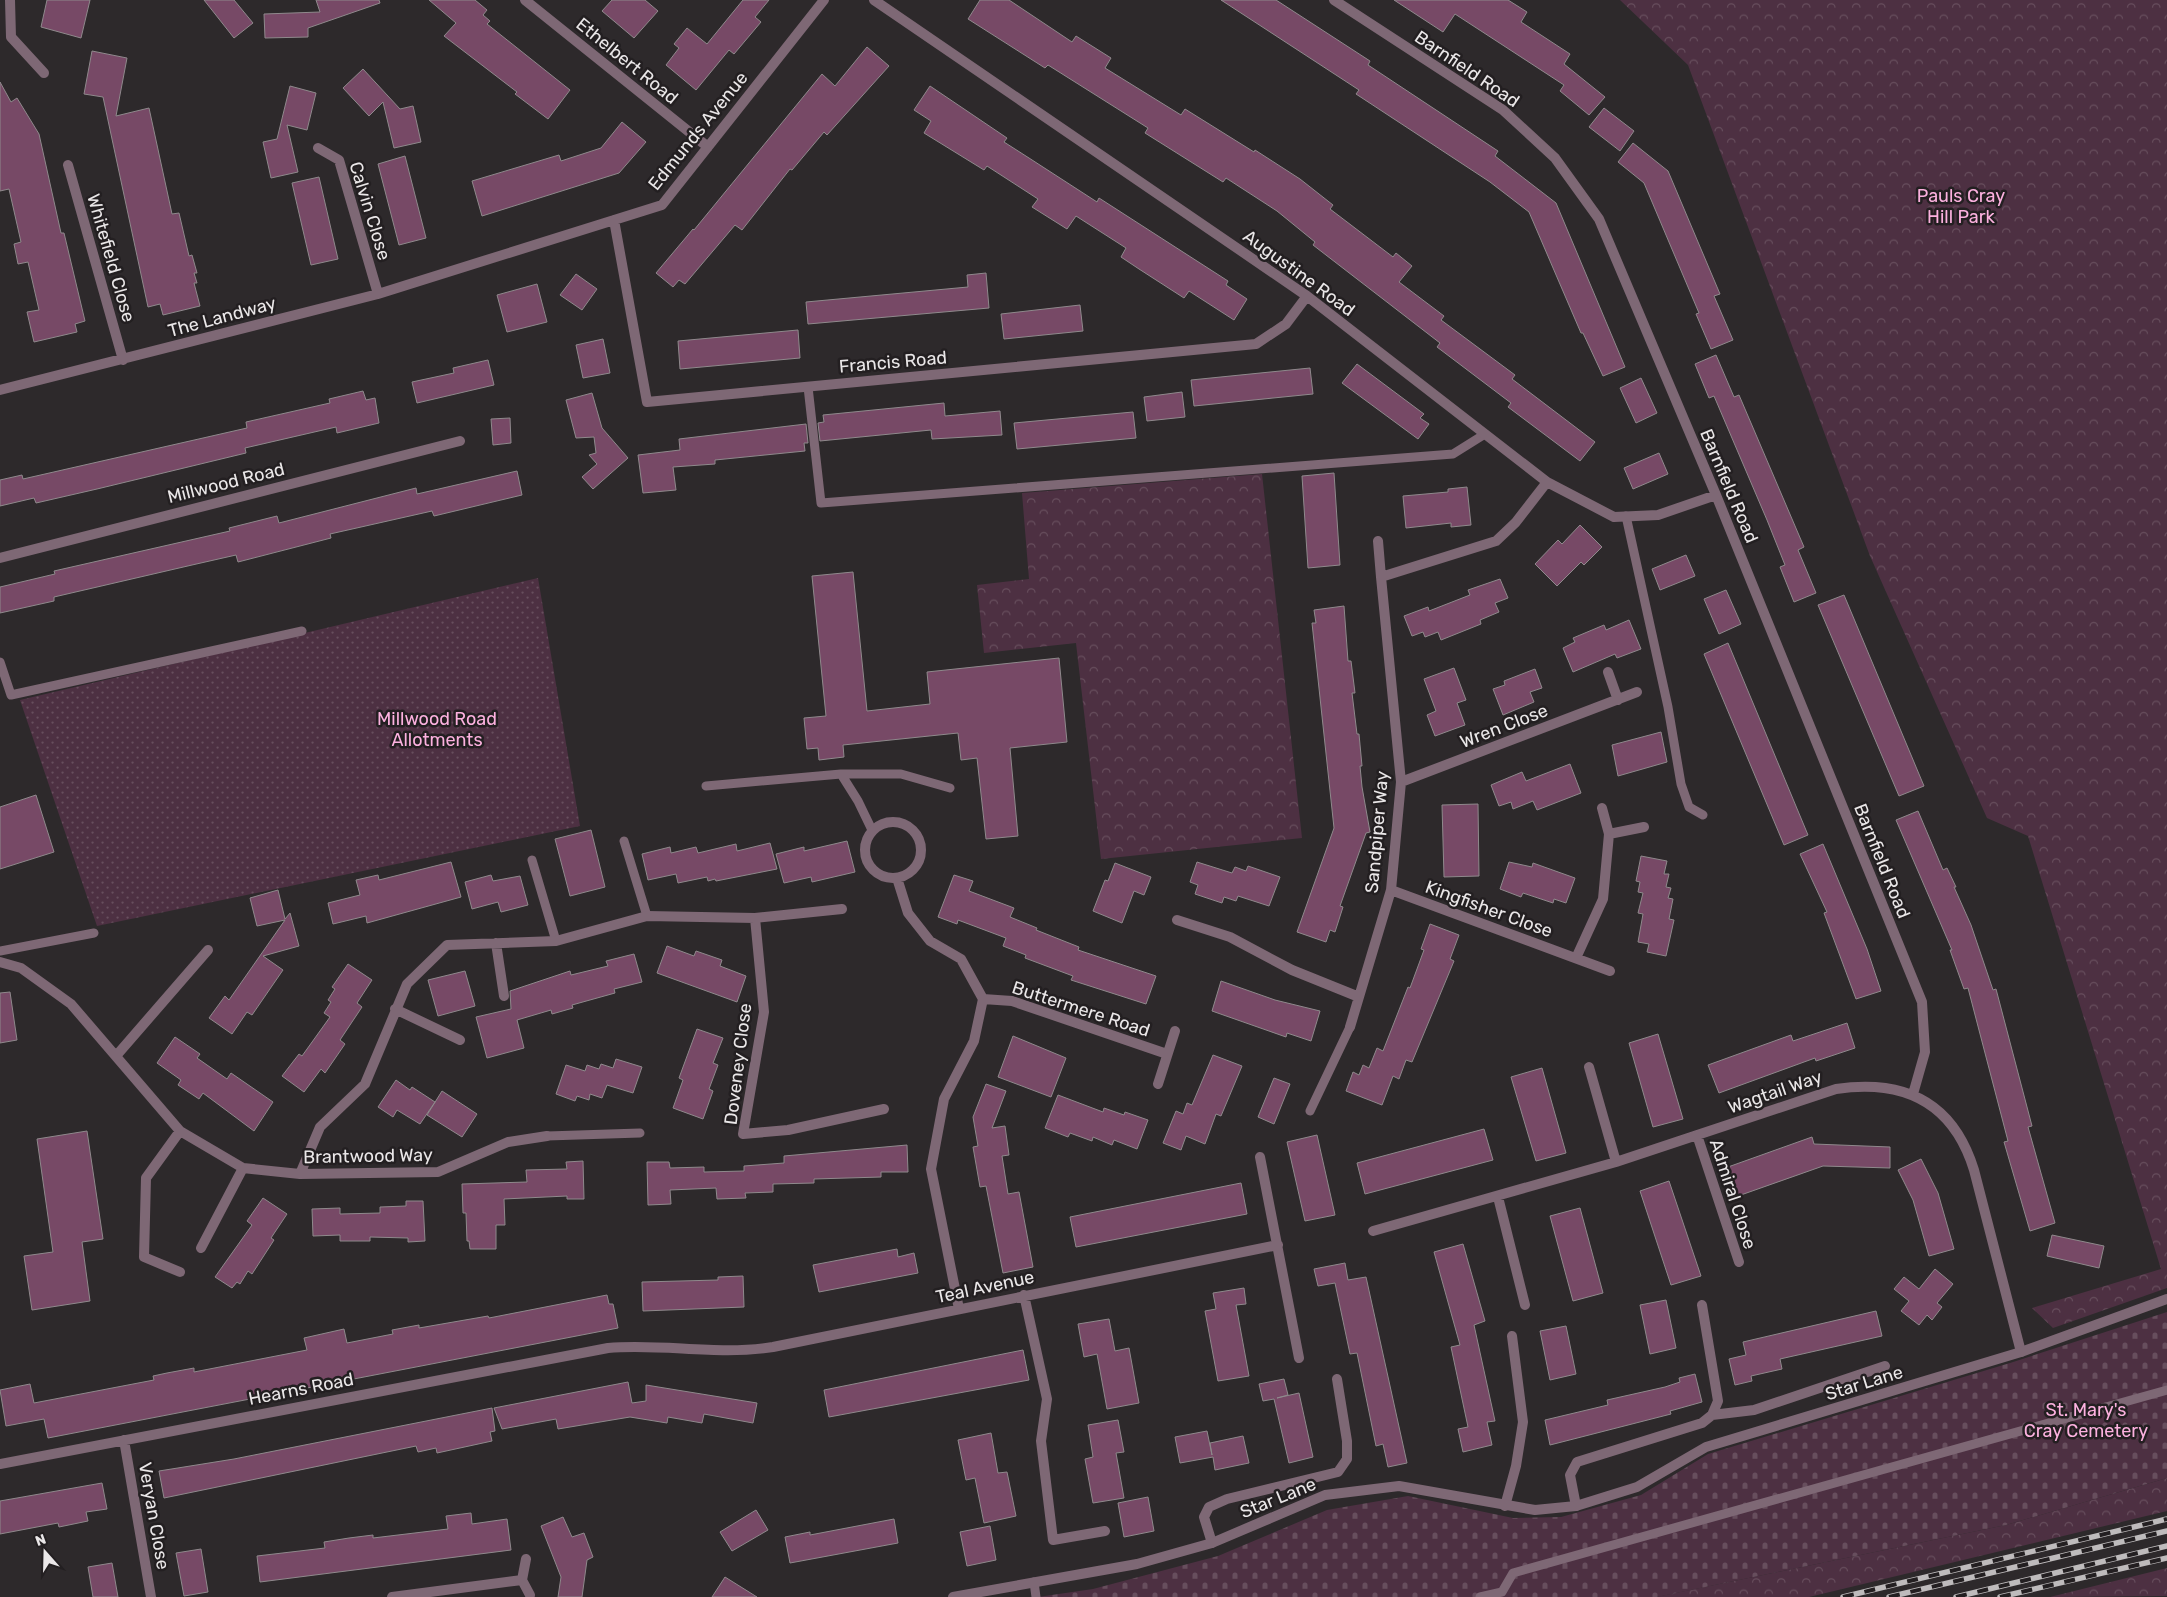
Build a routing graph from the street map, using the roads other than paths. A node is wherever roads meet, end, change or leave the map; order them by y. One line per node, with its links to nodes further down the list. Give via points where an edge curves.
1 (10, 0): 6 (street, via 11,37)
2 (525, 0): 7 (street, Ethelbert Road)
3 (824, 0): 7 (street, Edmunds Avenue)
4 (874, 0): 13 (street, Augustine Road)
5 (1334, 0): 20 (street, Barnfield Road, via 1503,110 1555,158 1599,219)
6 (44, 73)
7 (708, 147): 10 (street, Edmunds Avenue, via 662,205)
8 (318, 148): 12 (street, Calvin Close, via 339,160)
9 (68, 165): 14 (street, Whitefield Close)
10 (614, 220): 11 (street, Edmunds Avenue); 15 (street, Francis Road, via 647,402)
11 (451, 271): 12 (street, The Landway)
12 (378, 294): 14 (street, The Landway)
13 (1307, 296): 15 (street, Francis Road, via 1286,324 1256,344); 17 (street, Augustine Road)
14 (123, 360): 16 (street, The Landway)
15 (808, 387): 17 (lane, via 821,503 1453,454)
16 (0, 390)
17 (1485, 434): 19 (street, Augustine Road)
18 (460, 441): 23 (street, Millwood Road)
19 (1547, 482): 21 (street, Augustine Road, via 1614,517); 24 (street, via 1516,522 1496,540)
20 (1716, 495): 21 (street, Augustine Road, via 1658,515); 66 (street, Barnfield Road, via 1922,1002 1925,1052)
21 (1626, 516): 35 (lane, via 1668,707 1681,784 1689,807)
22 (1378, 541): 24 (street, Sandpiper Way)
23 (0, 558)
24 (1381, 577): 31 (street, Sandpiper Way)
25 (302, 631): 26 (lane, via 11,695)
26 (0, 662)
27 (1608, 672): 29 (street)
28 (1638, 692): 29 (street, Wren Close)
29 (1618, 700): 31 (street, Wren Close)
30 (841, 774): 32 (lane); 33 (lane, via 901,774); 37 (lane)
31 (1401, 782): 42 (street, Sandpiper Way)
32 (706, 786)
33 (950, 788)
34 (1602, 808): 38 (street)
35 (1703, 815)
36 (1644, 827): 38 (street)
37 (872, 830): 41 (street, via 864,847 868,864 882,876); 41 (street, via 888,822 906,824 918,836 921,854 913,870)
38 (1609, 834): 52 (street, via 1603,899)
39 (624, 841): 44 (lane)
40 (532, 860): 48 (lane)
41 (897, 878): 57 (street, Buttermere Road, via 908,914 930,941 961,959)
42 (1391, 890): 52 (street, Kingfisher Close); 56 (street, Sandpiper Way)
43 (842, 909): 45 (street)
44 (647, 916): 45 (street); 48 (street)
45 (754, 918): 67 (street, Doveney Close, via 764,1012 743,1134 788,1130)
46 (1177, 920): 56 (street, via 1230,938 1292,970)
47 (94, 933): 51 (lane)
48 (556, 941): 49 (street)
49 (496, 943): 55 (street); 58 (street, via 447,946 407,984)
50 (208, 950): 63 (street)
51 (0, 951)
52 (1576, 958): 54 (street, Kingfisher Close)
53 (0, 962): 63 (street, Brantwood Way, via 21,968 71,1004)
54 (1610, 970)
55 (504, 996)
56 (1360, 997): 59 (street, Sandpiper Way)
57 (983, 1000): 62 (street, Buttermere Road, via 1012,1001); 87 (street, Buttermere Road, via 974,1041 944,1099 931,1169)
58 (394, 1009): 61 (street); 76 (street, via 365,1084 320,1127)
59 (1350, 1028): 68 (lane)
60 (1175, 1030): 62 (street, Buttermere Road)
61 (460, 1040)
62 (1167, 1054): 65 (street, Buttermere Road)
63 (116, 1056): 69 (street, Brantwood Way)
64 (1590, 1067): 74 (street)
65 (1158, 1084)
66 (1913, 1094): 71 (street, Wagtail Way, via 1890,1087 1859,1085 1836,1089); 90 (street, Wagtail Way, via 1949,1121 1969,1153)
67 (884, 1109)
68 (1310, 1111)
69 (180, 1131): 75 (street, Brantwood Way); 82 (street, via 146,1178 144,1257)
70 (640, 1133): 72 (lane)
71 (1697, 1135): 74 (street, Wagtail Way); 81 (street, Admiral Close)
72 (548, 1136): 76 (street, Brantwood Way, via 508,1142 438,1172)
73 (1260, 1157): 79 (street)
74 (1616, 1162): 77 (street, Wagtail Way)
75 (243, 1168): 76 (street, Brantwood Way); 80 (street)
76 (300, 1174)
77 (1498, 1197): 78 (street, Wagtail Way); 85 (street)
78 (1373, 1231)
79 (1278, 1245): 83 (street, Teal Avenue); 91 (street)
80 (202, 1248)
81 (1739, 1262)
82 (180, 1272)
83 (1024, 1295): 87 (street, Teal Avenue); 100 (street, via 1047,1400 1041,1441 1053,1540)
84 (2167, 1300): 90 (street, Star Lane)
85 (1525, 1305)
86 (1702, 1305): 95 (street, via 1718,1401)
87 (959, 1309): 89 (street, Teal Avenue, via 759,1349)
88 (1512, 1336): 98 (street, via 1522,1422 1516,1466)
89 (608, 1348): 96 (street, Hearns Road)
90 (2021, 1352): 99 (street, Star Lane, via 1706,1448 1637,1487)
91 (1299, 1358)
92 (1885, 1366): 95 (street, Star Lane, via 1754,1410)
93 (1338, 1379): 101 (street, Star Lane, via 1347,1459 1338,1472 1227,1499 1209,1507 1204,1517)
94 (2167, 1390): 110 (lane, via 1513,1574 1502,1592)
95 (1712, 1415): 99 (street, Star Lane, via 1702,1423 1576,1462 1570,1475)
96 (124, 1440): 97 (street, Hearns Road); 106 (street, Veryan Close)
97 (0, 1464)
98 (1505, 1506): 99 (street, Star Lane, via 1535,1510); 101 (street, Star Lane, via 1399,1486 1324,1495)
99 (1576, 1506)
100 (1105, 1531)
101 (1212, 1543): 104 (street, Star Lane, via 1137,1564)
102 (526, 1560): 103 (street)
103 (522, 1580): 105 (street); 107 (street)
104 (1034, 1582): 108 (street, Star Lane); 109 (lane)
105 (530, 1595)
106 (151, 1597)
107 (392, 1597)
108 (953, 1597)
109 (1036, 1597)
110 (1480, 1597)

